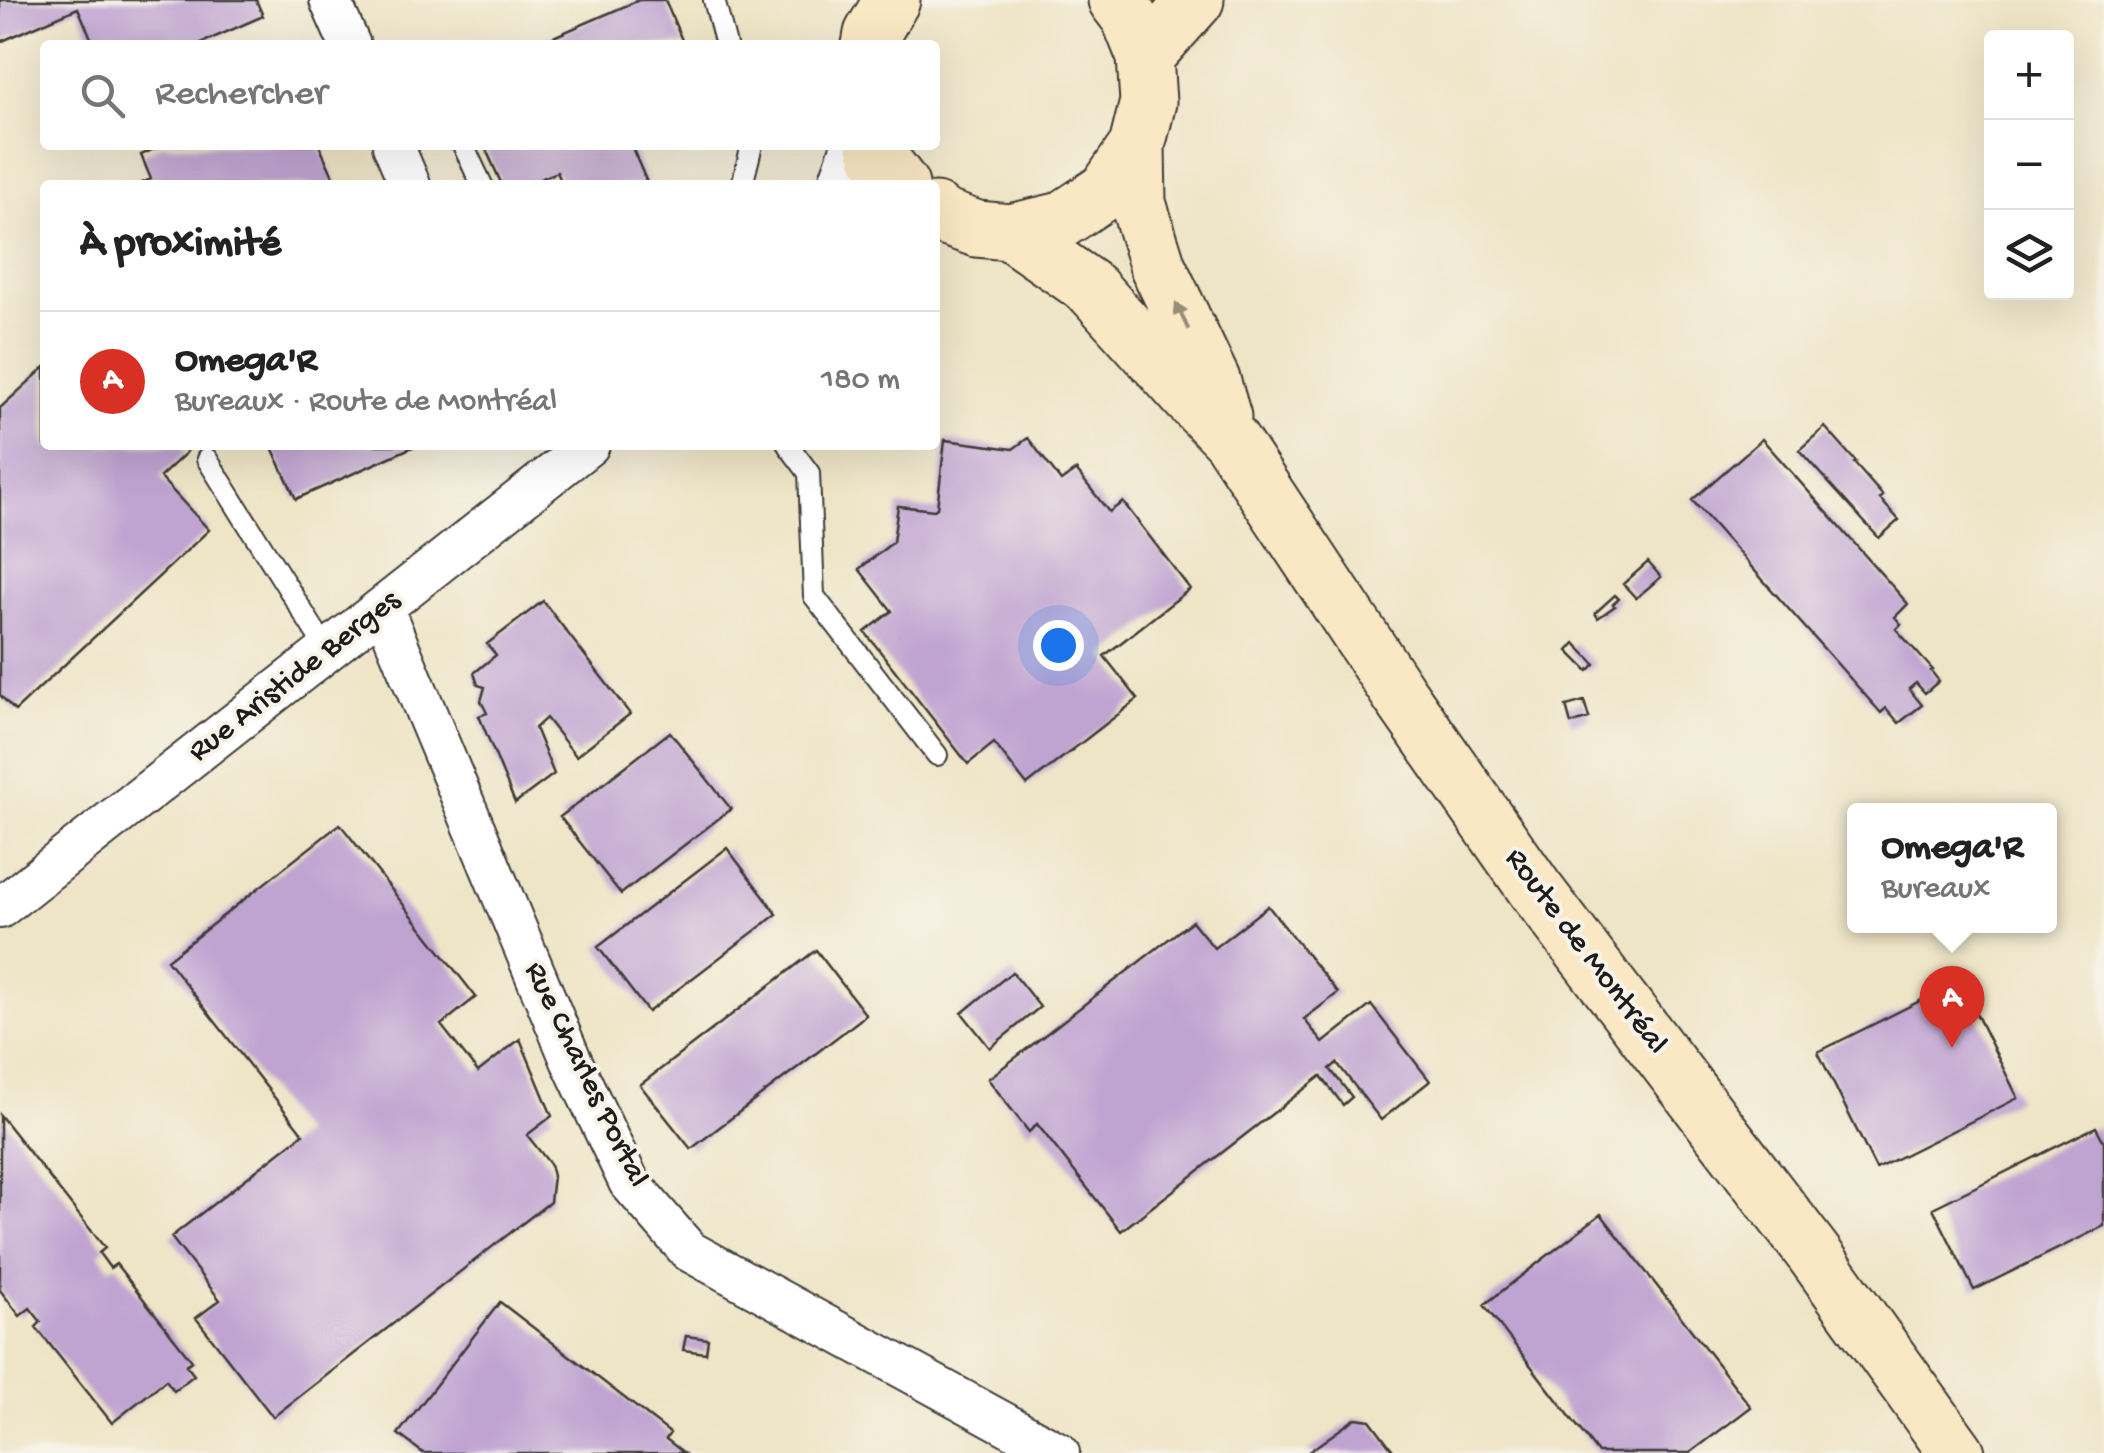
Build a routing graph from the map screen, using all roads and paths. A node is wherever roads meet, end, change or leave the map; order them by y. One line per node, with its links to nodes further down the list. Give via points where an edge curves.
1 (330, 0): 6 (street)
2 (714, 0): 7 (lane)
3 (892, 0): 8 (main road)
4 (1116, 0): 9 (main road)
5 (1196, 0): 9 (main road)
6 (348, 40)
7 (725, 40)
8 (871, 40)
9 (1145, 57): 10 (main road, via 1148,102)
10 (1137, 146): 22 (main road, via 1107,190 1062,220); 23 (main road, Route de Montréal, one-way to 10, via 1138,204)
11 (394, 150): 16 (street)
12 (464, 150): 17 (lane)
13 (751, 150): 18 (lane)
14 (850, 150): 19 (street)
15 (876, 150): 20 (main road)
16 (408, 180)
17 (480, 180)
18 (743, 180)
19 (840, 180)
20 (902, 180)
21 (940, 214): 22 (main road, via 977,229)
22 (1010, 232): 23 (main road, Route de Montréal, via 1092,289)
23 (1230, 439): 32 (main road, Route de Montréal, via 1534,889)
24 (792, 450): 29 (lane, via 809,473 814,596)
25 (564, 452): 27 (street, Rue Aristide Berges)
26 (206, 459): 28 (lane)
27 (383, 609): 28 (street, Rue Aristide Berges); 31 (street, Rue Charles Portal, via 571,1060 629,1182 690,1251)
28 (328, 652): 30 (street, Rue Aristide Berges)
29 (937, 756)
30 (0, 908)
31 (1059, 1453)
32 (1957, 1453)

